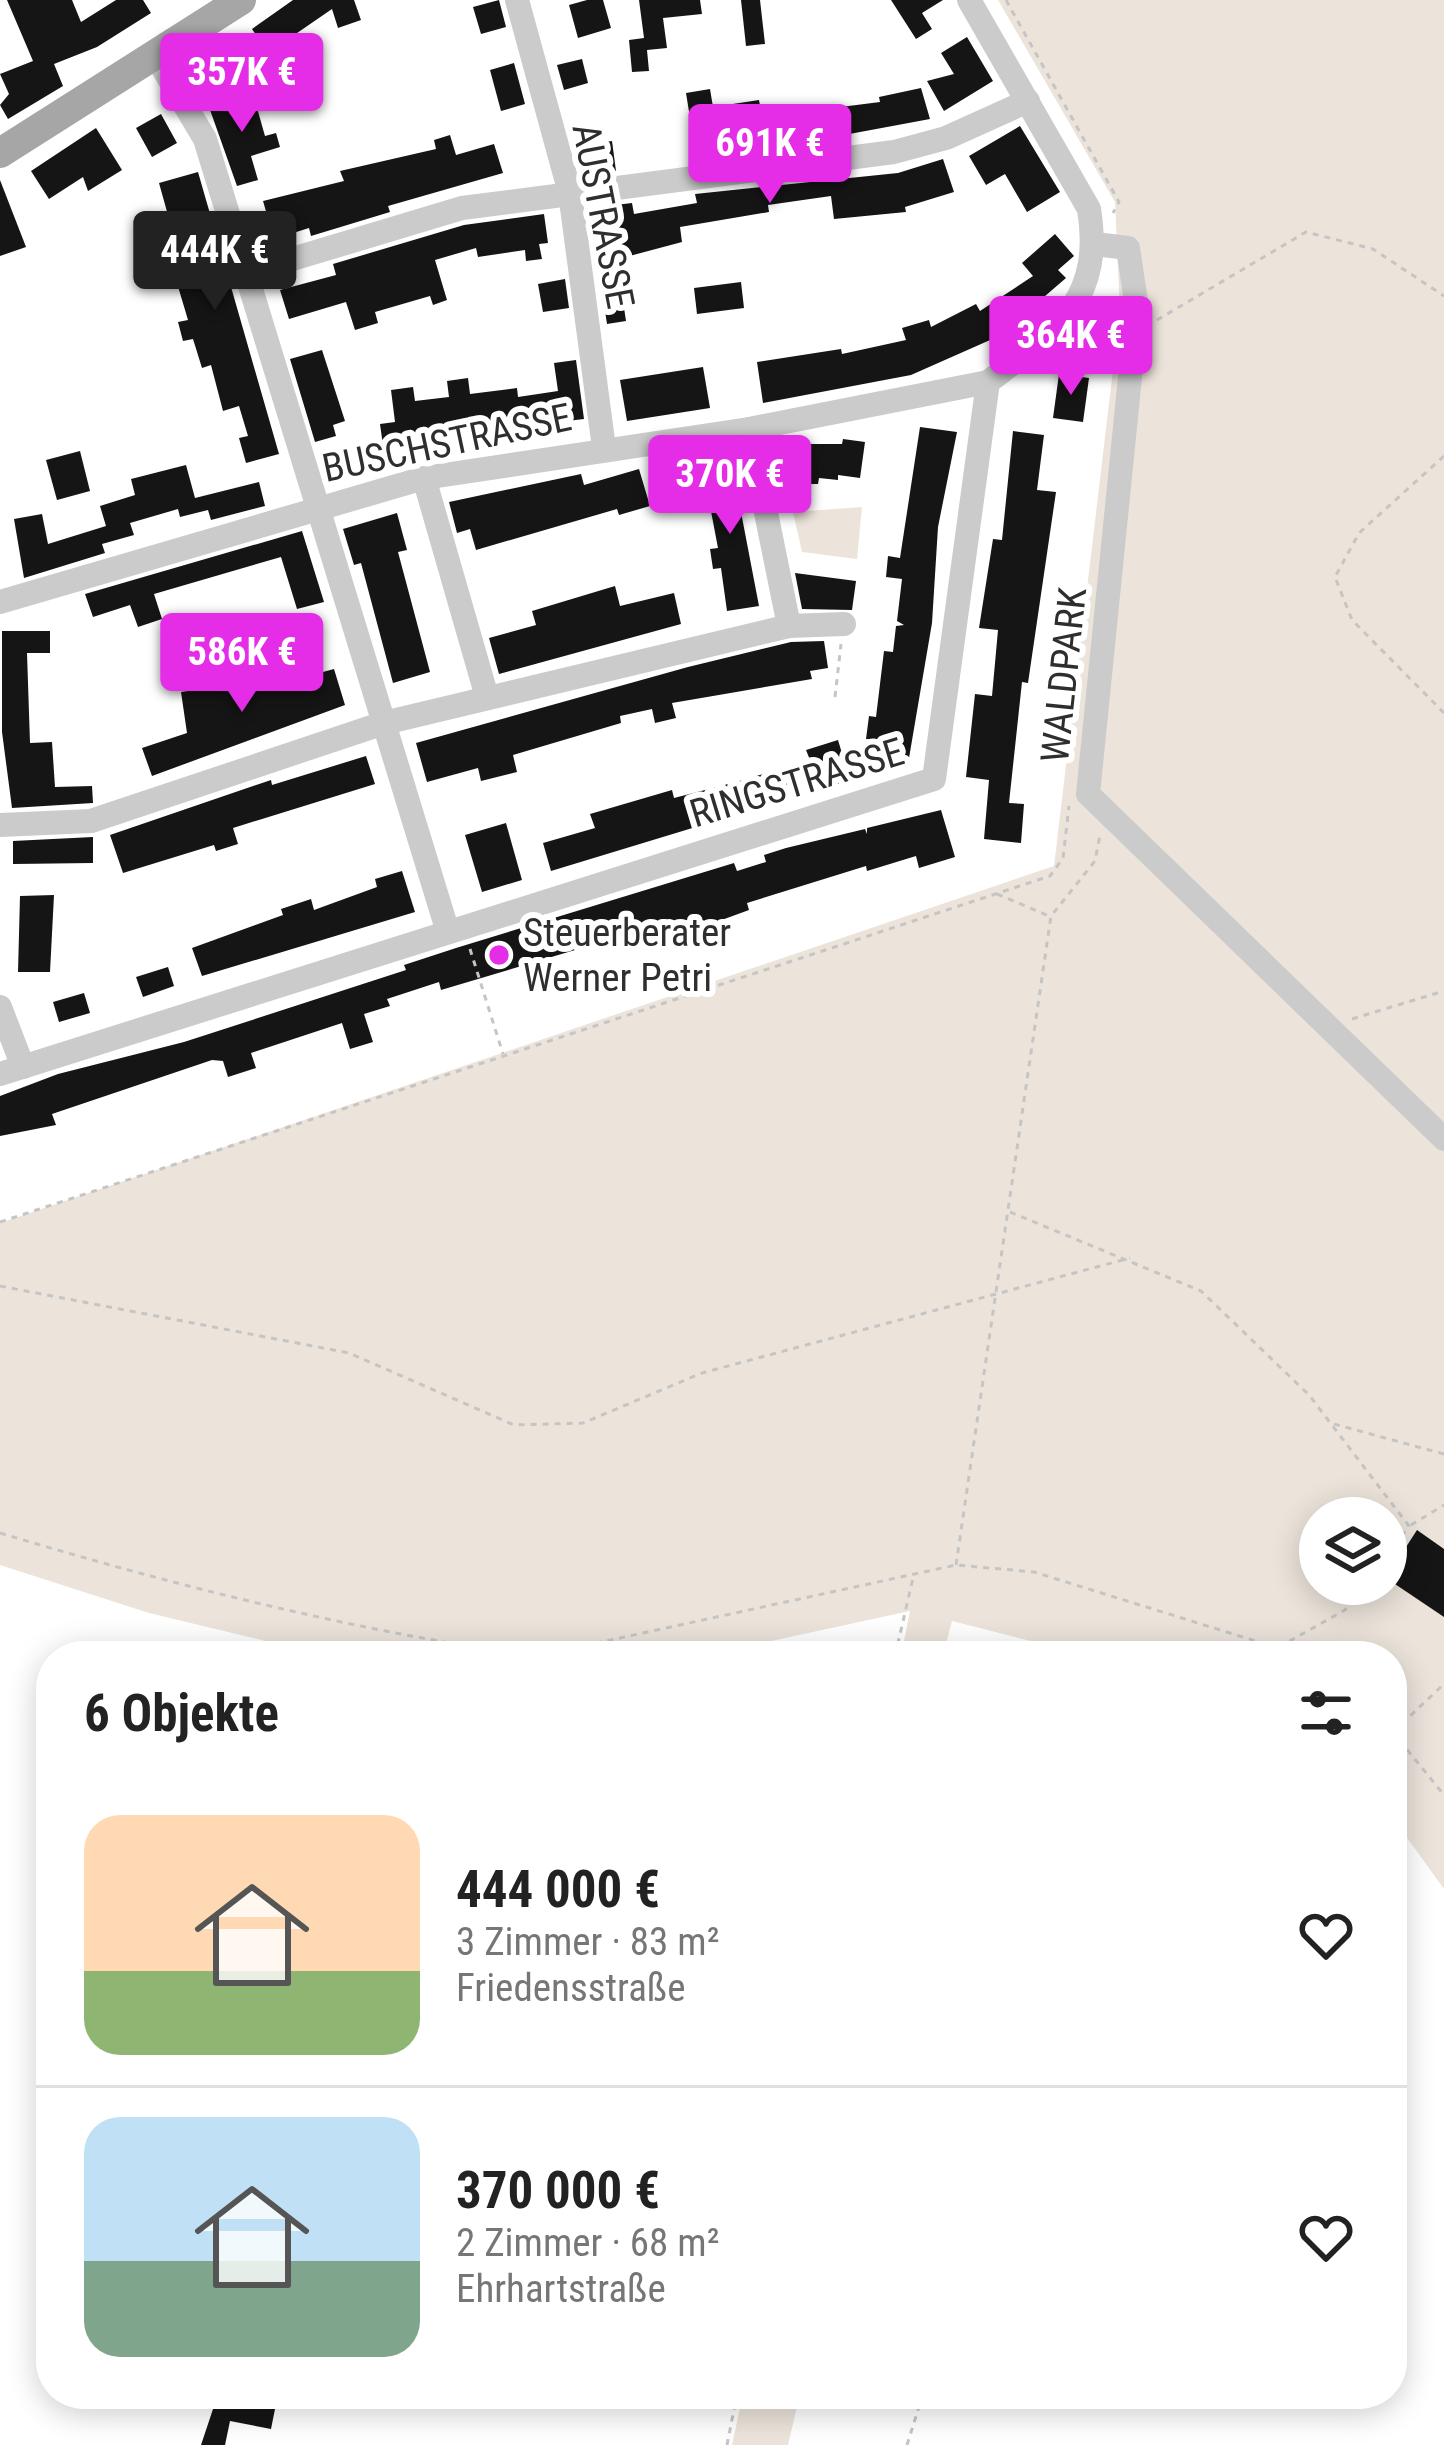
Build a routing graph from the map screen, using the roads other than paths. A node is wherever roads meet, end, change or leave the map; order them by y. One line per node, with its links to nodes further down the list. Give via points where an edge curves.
1 (241, 0): 4 (main road)
2 (517, 0): 7 (street, AUSTRASSE)
3 (969, 0): 5 (street)
4 (155, 55): 6 (main road); 9 (street, via 206,139)
5 (1028, 101): 7 (street, via 894,152); 8 (street, via 1089,209)
6 (0, 153)
7 (570, 193): 9 (street, via 462,208); 12 (street, AUSTRASSE)
8 (1095, 244): 10 (street, via 1085,292 1068,316); 24 (street, WALDPARK, via 1128,248 1136,323 1088,794)
9 (246, 273): 14 (street)
10 (988, 382): 11 (street, BUSCHSTRASSE); 21 (street, RINGSTRASSE, via 934,779)
11 (748, 429): 12 (street, BUSCHSTRASSE); 17 (street)
12 (604, 448): 13 (street, BUSCHSTRASSE)
13 (424, 478): 14 (street, BUSCHSTRASSE); 18 (street)
14 (314, 508): 15 (street, BUSCHSTRASSE); 19 (street)
15 (0, 602)
16 (844, 624): 17 (street)
17 (789, 626): 18 (street)
18 (487, 697): 19 (street)
19 (384, 723): 20 (street, via 91,821); 21 (street)
20 (0, 824)
21 (455, 926): 23 (street, RINGSTRASSE)
22 (0, 1007): 23 (street)
23 (11, 1071)
24 (1444, 1139)

